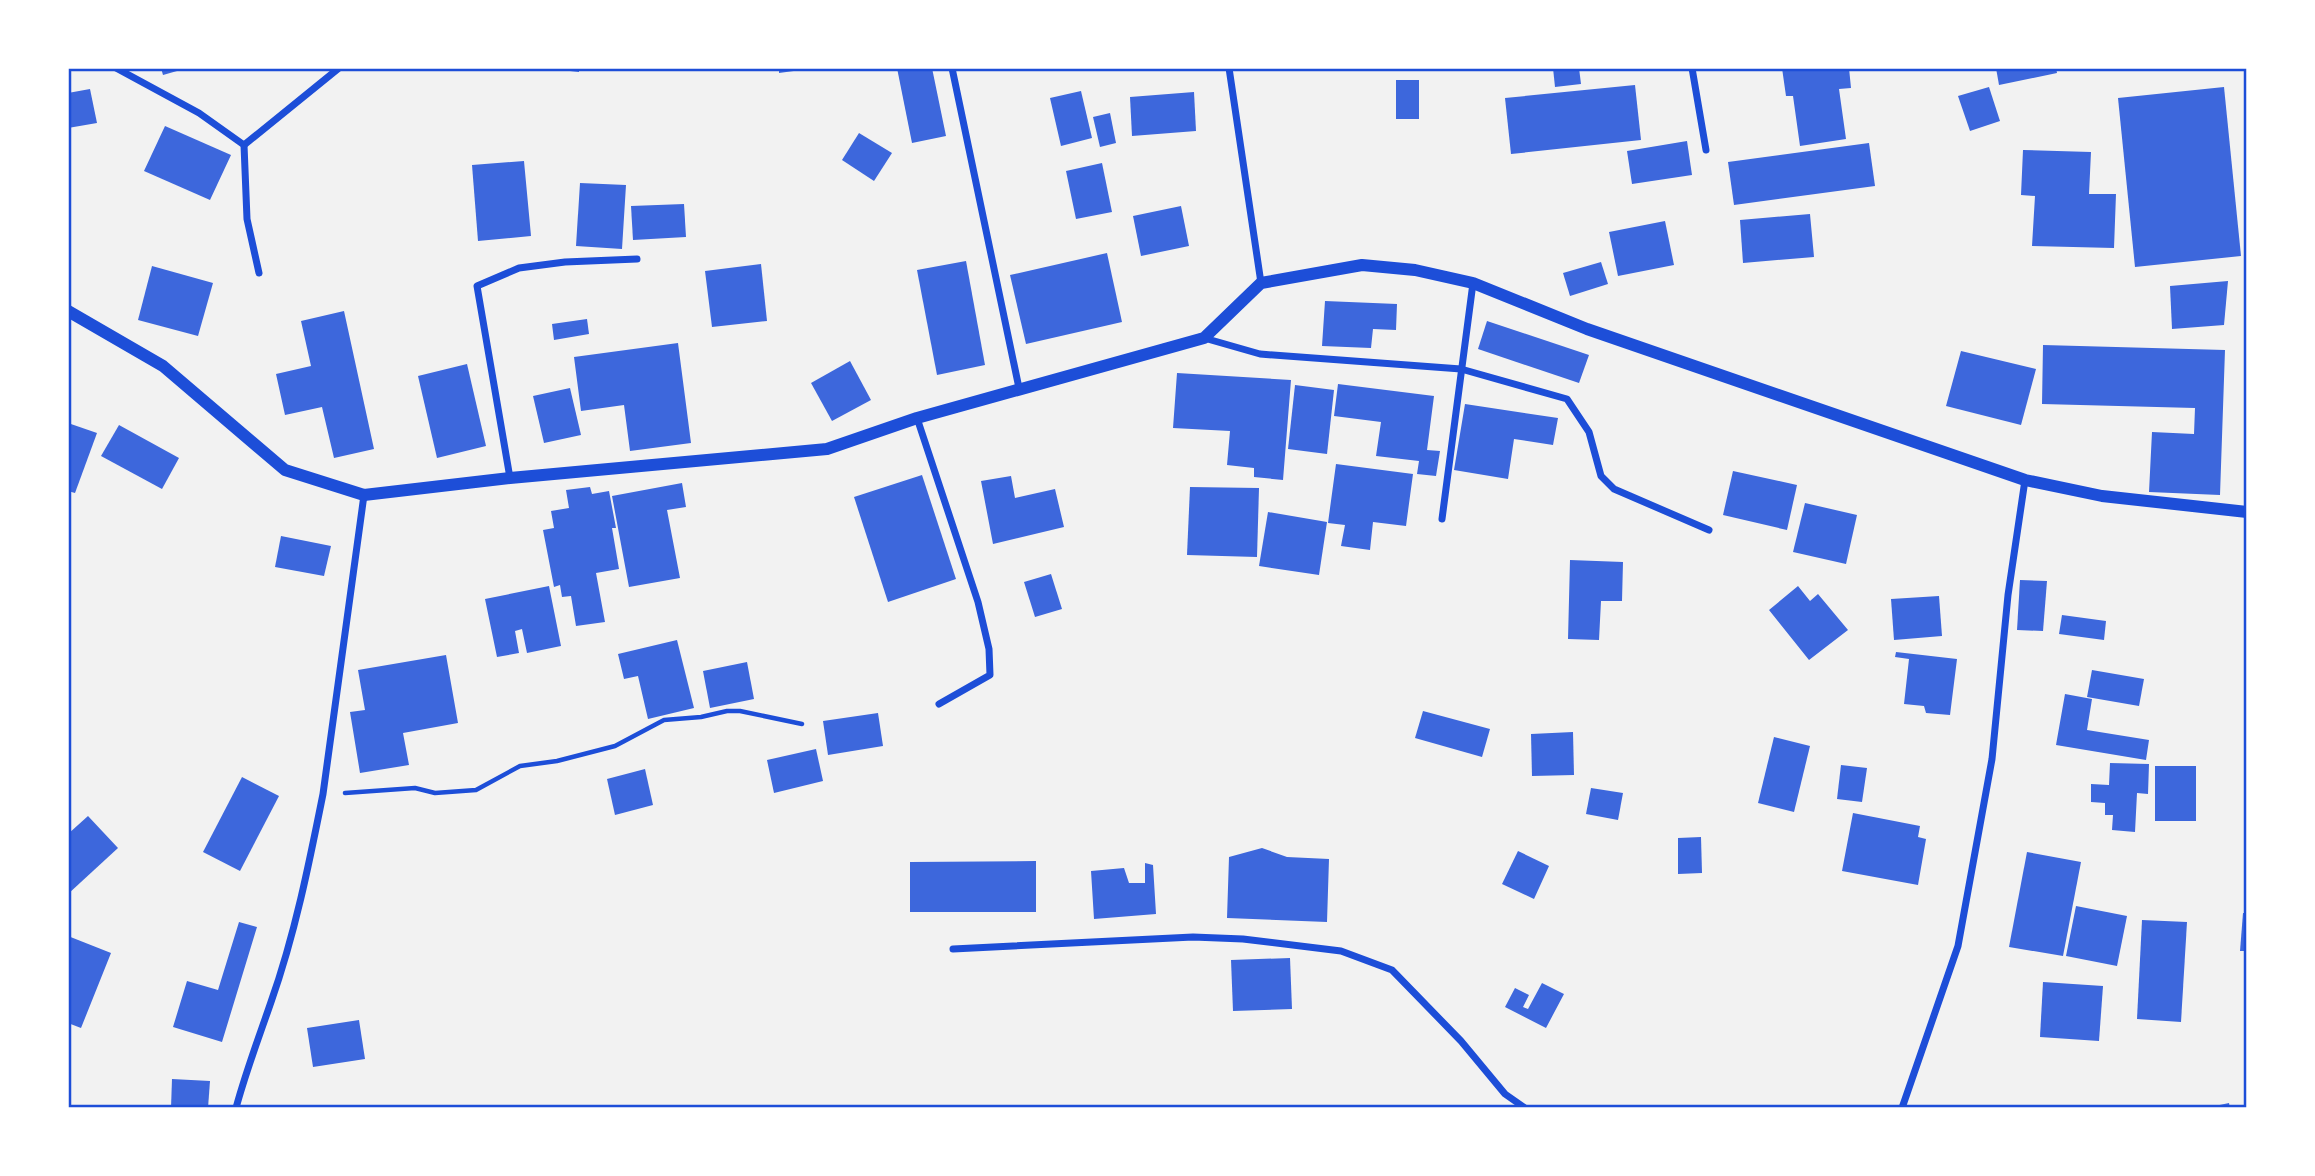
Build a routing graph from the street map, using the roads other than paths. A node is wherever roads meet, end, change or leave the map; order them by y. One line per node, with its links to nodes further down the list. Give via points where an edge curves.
1 (116, 68): 6 (street, via 199,113)
2 (339, 68): 6 (street)
3 (952, 68): 15 (street)
4 (1229, 68): 10 (street)
5 (1692, 68): 7 (street)
6 (244, 145): 9 (street, via 247,219)
7 (1706, 150)
8 (637, 259): 17 (street, via 519,268 477,286)
9 (260, 273)
10 (1261, 283): 11 (street, via 1362,265 1415,270); 13 (street)
11 (1473, 283): 14 (street); 18 (street, via 1587,329)
12 (68, 311): 19 (street, via 163,366 285,470)
13 (1204, 338): 14 (street, via 1260,354); 15 (street)
14 (1461, 369): 21 (street); 22 (street, via 1567,399 1589,432 1601,476 1614,489)
15 (1019, 388): 16 (street)
16 (917, 418): 17 (street, via 827,449); 23 (street, via 989,649 990,675)
17 (510, 478): 19 (street)
18 (2025, 480): 20 (street, via 2102,496); 27 (street, via 1992,759 1958,946)
19 (364, 495): 25 (street, via 321,802 300,903)
20 (2247, 512)
21 (1443, 519)
22 (1709, 530)
23 (939, 704)
24 (953, 949): 26 (street, via 1193,937 1341,951 1392,970 1505,1094)
25 (236, 1108)
26 (1525, 1108)
27 (1902, 1108)

